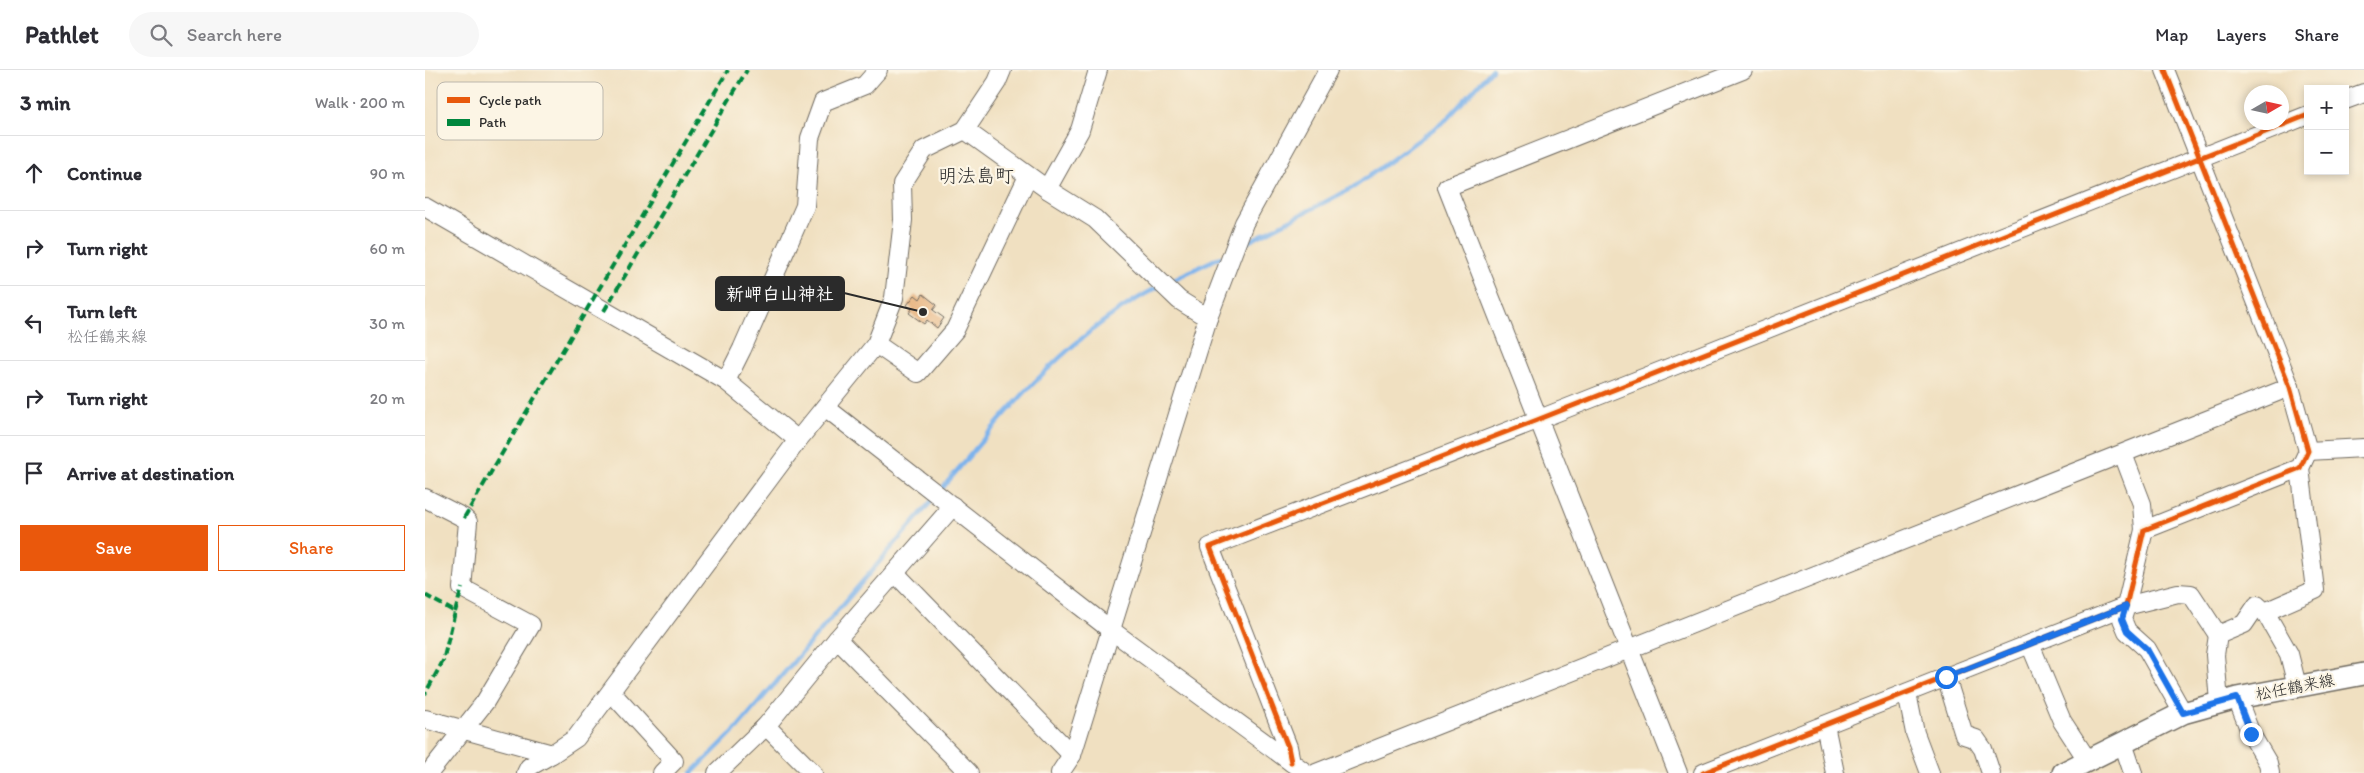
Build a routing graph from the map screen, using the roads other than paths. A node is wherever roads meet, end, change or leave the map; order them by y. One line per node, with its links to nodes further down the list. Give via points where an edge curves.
1 (878, 70): 17 (street, via 865,85 823,102 810,138 805,206)
2 (1002, 70): 10 (street)
3 (1098, 70): 13 (street, via 1080,130)
4 (1328, 70): 15 (street, via 1244,223)
5 (1743, 70): 20 (street, via 1447,187)
6 (2165, 70): 11 (street)
7 (2364, 93): 8 (street)
8 (2349, 99)
9 (2304, 117): 11 (street)
10 (965, 130): 12 (street); 16 (street, via 924,150 903,184 903,220 894,298)
11 (2199, 156): 18 (street); 20 (street)
12 (1028, 176): 13 (street); 16 (street, via 955,330 918,374)
13 (1047, 189): 15 (street, via 1095,219 1179,300)
14 (426, 209): 17 (street)
15 (1208, 318): 32 (street)
16 (876, 344): 19 (street)
17 (726, 381): 21 (street)
18 (2290, 387): 23 (street); 24 (street)
19 (825, 407): 21 (street); 27 (street)
20 (1537, 420): 36 (street); 52 (street, via 1210,547)
21 (798, 440): 40 (street)
22 (2364, 448): 23 (street)
23 (2308, 451): 25 (street)
24 (2123, 454): 28 (street, via 2142,504); 36 (street)
25 (2300, 468): 28 (street); 31 (street, via 2315,590)
26 (425, 498): 47 (street, via 468,522 462,588 531,625 485,702)
27 (948, 503): 29 (street); 32 (street)
28 (2144, 530): 30 (street)
29 (895, 573): 34 (street); 50 (street)
30 (2126, 606): 33 (street, via 2178,593 2191,594); 35 (street); 43 (street, via 2122,619 2127,631 2147,649)
31 (2265, 612): 33 (street, via 2257,605 2244,624); 39 (street, via 2289,654)
32 (1111, 630): 50 (street); 52 (street)
33 (2218, 634): 42 (street, via 2215,656)
34 (837, 639): 46 (street); 58 (street)
35 (2030, 644): 38 (street); 51 (street, via 2062,721)
36 (1628, 649): 61 (street); 62 (street)
37 (2364, 674): 39 (main road, 松任鶴来線)
38 (1946, 677): 41 (street); 66 (street, via 1964,736 1976,739)
39 (2297, 686): 42 (main road, 松任鶴来線)
40 (611, 692): 49 (street, via 577,738); 55 (street, via 674,761)
41 (1907, 693): 45 (street); 65 (street, via 1915,733)
42 (2228, 700): 43 (main road, 松任鶴来線); 69 (street, via 2268,763)
43 (2183, 713): 48 (main road, 松任鶴来線)
44 (425, 719): 47 (street)
45 (1825, 725): 63 (street); 64 (street)
46 (766, 726): 56 (street); 57 (street)
47 (463, 729): 49 (street); 53 (street)
48 (2123, 743): 51 (main road, 松任鶴来線); 68 (street)
49 (552, 754): 54 (street, via 529,767)
50 (1072, 755): 59 (street)
51 (2087, 761): 67 (main road, 松任鶴来線)
52 (1291, 762): 60 (street)
53 (429, 773)
54 (526, 773)
55 (662, 773)
56 (717, 773)
57 (813, 773)
58 (969, 773)
59 (1060, 773)
60 (1306, 773)
61 (1316, 773)
62 (1678, 773)
63 (1703, 773)
64 (1835, 773)
65 (1930, 773)
66 (1991, 773)
67 (2063, 773)
68 (2133, 773)
69 (2270, 773)

